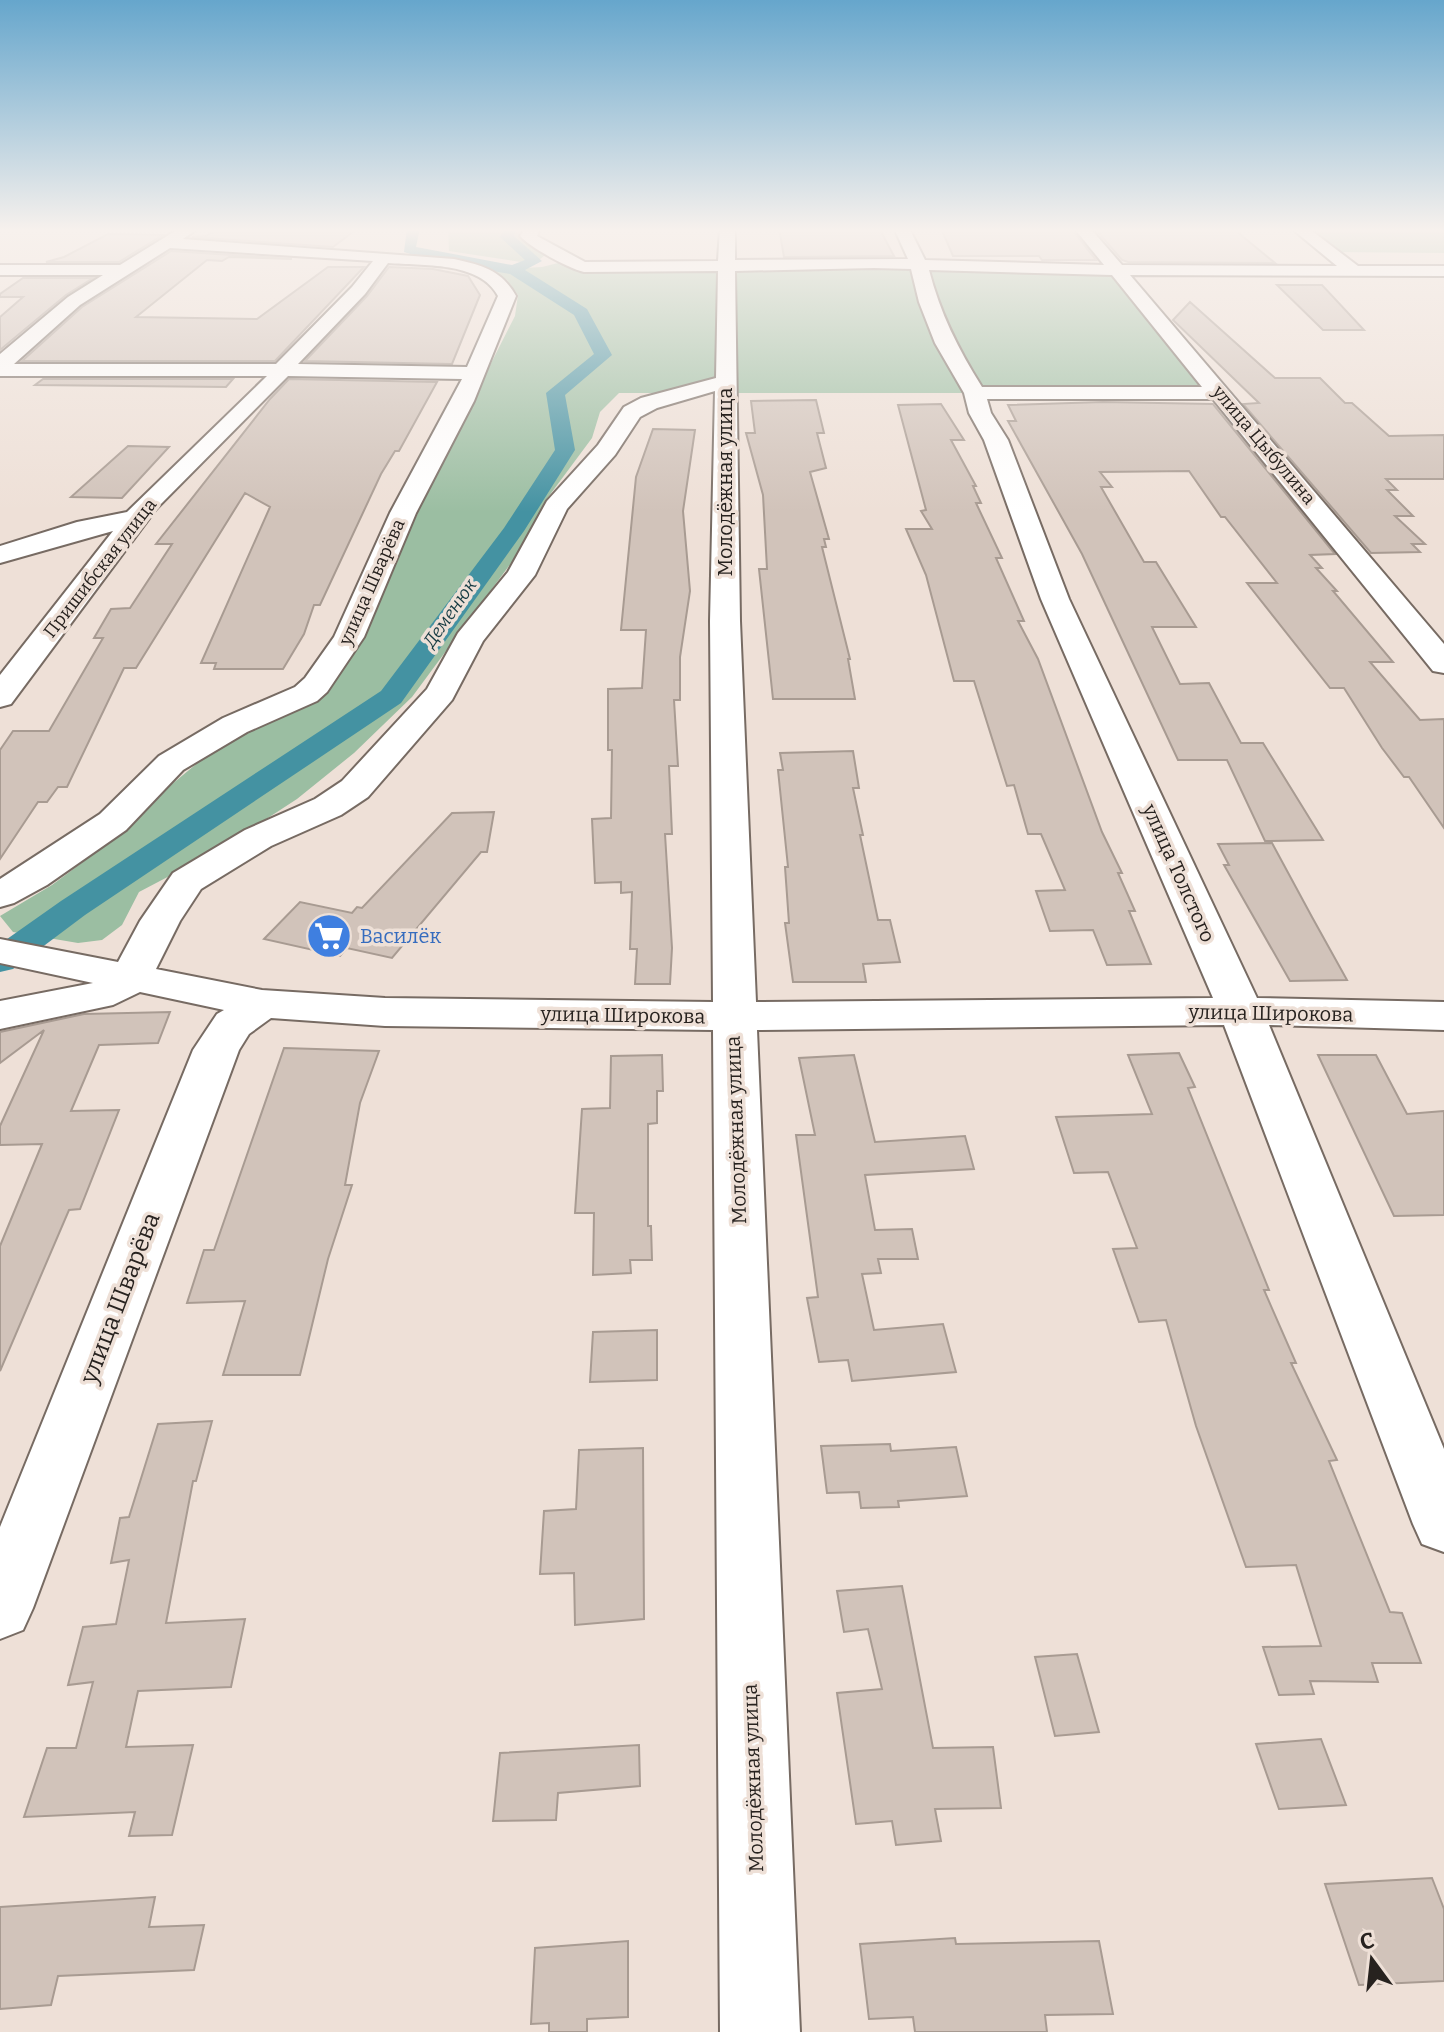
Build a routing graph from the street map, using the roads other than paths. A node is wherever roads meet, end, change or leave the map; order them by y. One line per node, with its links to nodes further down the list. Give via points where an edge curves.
1 (45, 323): 7 (street)
2 (326, 323): 8 (street, Пришибская улица)
3 (496, 323): 9 (street, улица Шварёва)
4 (726, 323): 10 (street, Молодёжная улица)
5 (937, 323): 11 (street, улица Толстого)
6 (1161, 323): 12 (street, улица Цыбулина)
7 (0, 368): 8 (street)
8 (282, 370): 9 (street); 13 (street, Пришибская улица)
9 (472, 373): 17 (street, улица Шварёва, via 349,637 316,685 181,757 113,822)
10 (725, 382): 20 (street, via 632,412 607,450 556,506 521,575 469,639 441,693 355,789 187,881); 24 (street, Молодёжная улица)
11 (975, 393): 12 (street); 23 (street, улица Толстого, via 1055,599)
12 (1222, 393): 15 (street, улица Цыбулина)
13 (137, 518): 14 (street); 16 (street, Пришибская улица)
14 (0, 555)
15 (1444, 664)
16 (0, 697)
17 (0, 895)
18 (0, 951): 19 (street, улица Широкова)
19 (55, 961): 20 (street, улица Широкова); 22 (street, via 61,971 51,993)
20 (131, 977): 21 (street, улица Широкова); 22 (street, via 98,996)
21 (262, 1004): 24 (street, улица Широкова, via 385,1012); 27 (street, улица Шварёва, via 233,1024 216,1050)
22 (16, 1011)
23 (1241, 1011): 24 (street, улица Широкова); 25 (street, улица Широкова); 26 (street, улица Толстого)
24 (733, 1016): 28 (street, Молодёжная улица)
25 (1444, 1016)
26 (1444, 1524)
27 (0, 1608)
28 (760, 2032)

